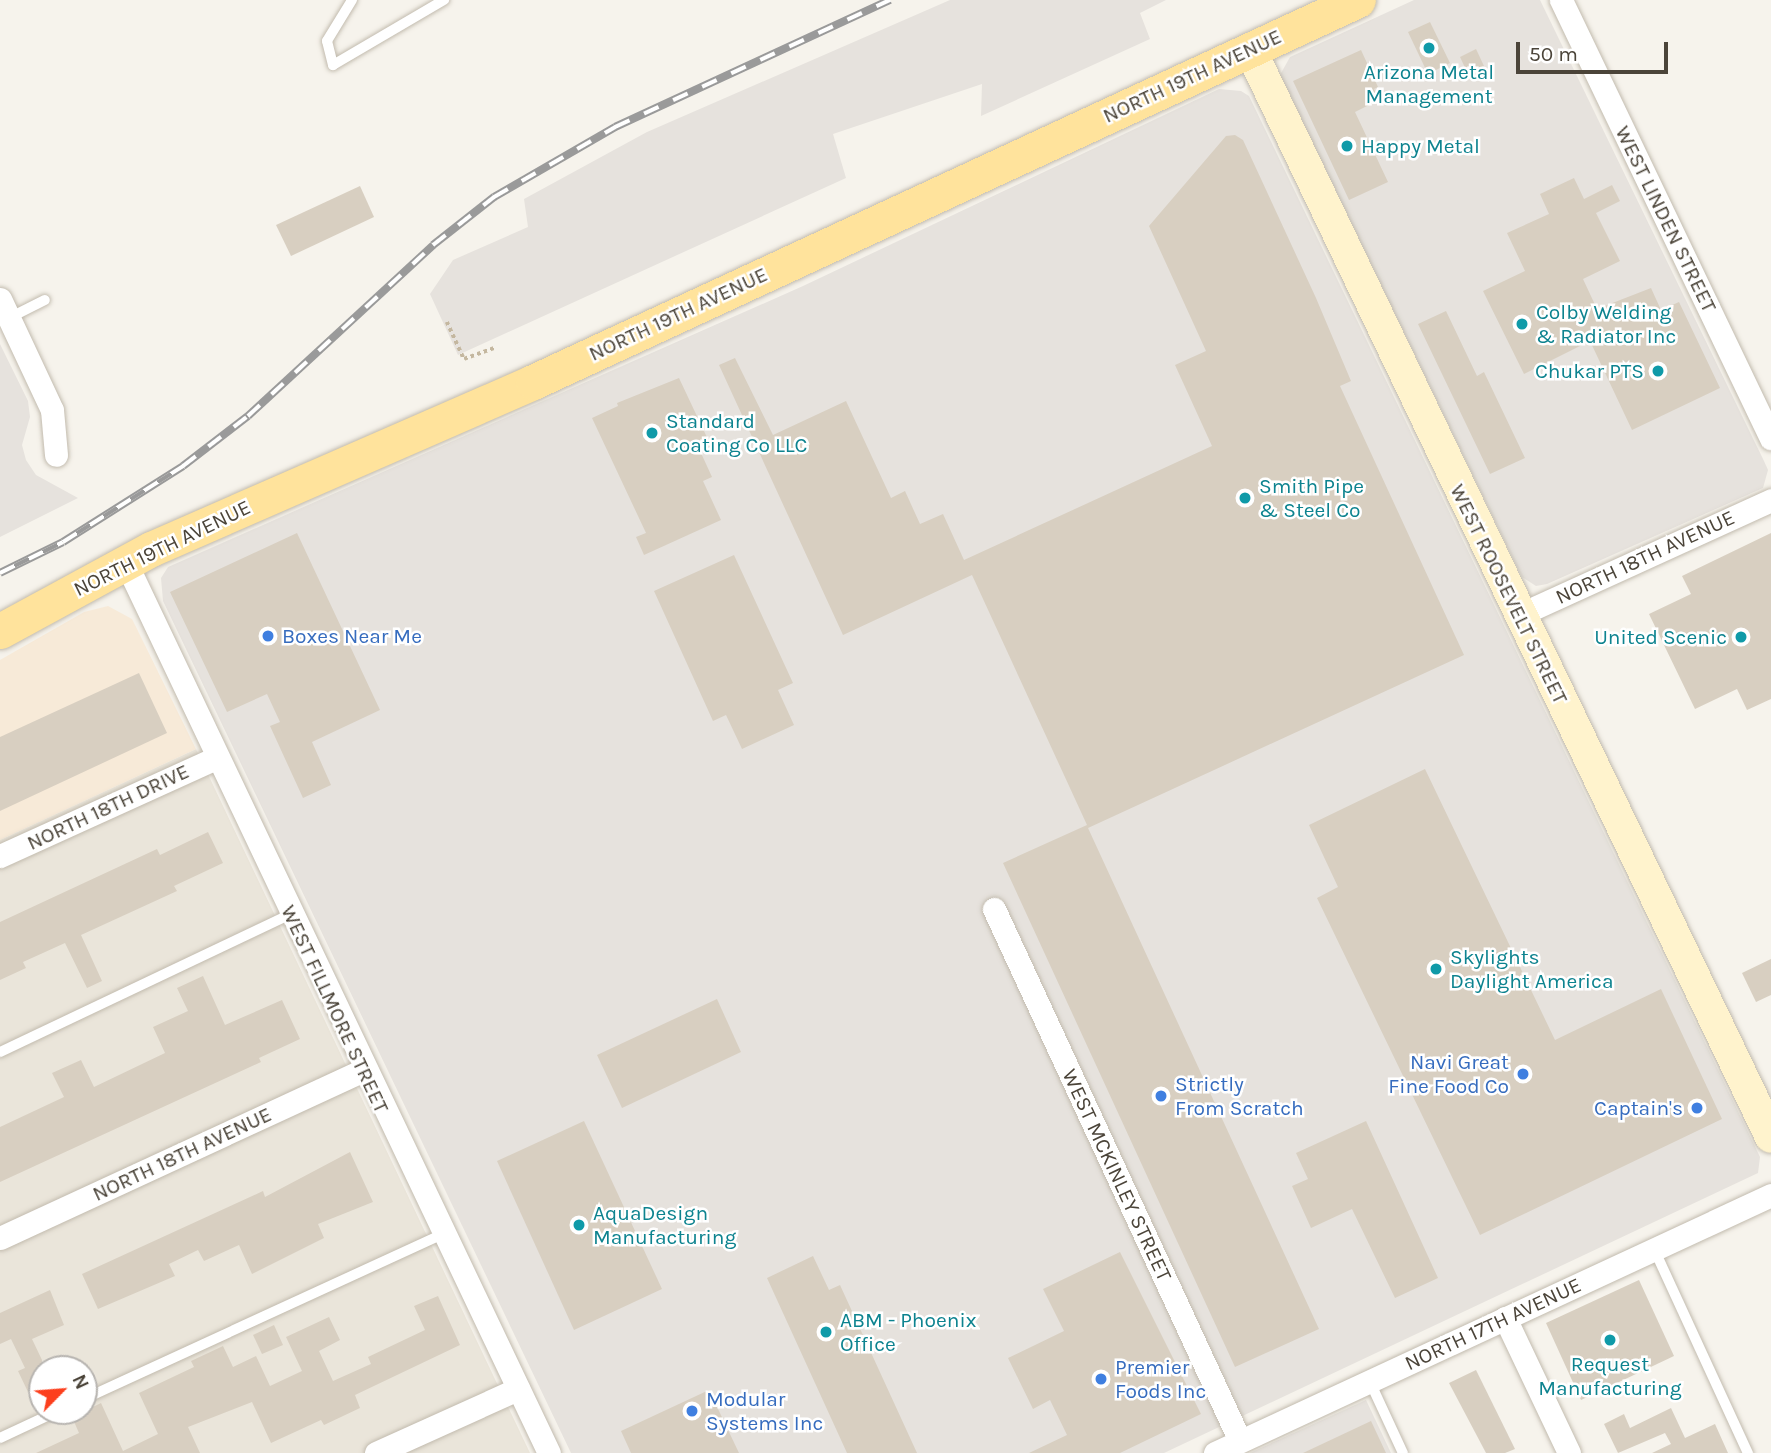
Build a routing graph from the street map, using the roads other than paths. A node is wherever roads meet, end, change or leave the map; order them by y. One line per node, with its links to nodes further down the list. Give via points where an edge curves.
1 (352, 0): 2 (lane, via 327,41 333,65)
2 (444, 0)
3 (1358, 0): 5 (main road, NORTH 19TH AVENUE)
4 (1561, 0): 8 (street, WEST LINDEN STREET)
5 (1250, 50): 11 (main road, NORTH 19TH AVENUE, via 533,382); 12 (street, WEST ROOSEVELT STREET)
6 (45, 300): 7 (lane)
7 (4, 309): 9 (street, via 52,410)
8 (1771, 438)
9 (56, 456)
10 (1771, 499): 12 (street, NORTH 18TH AVENUE)
11 (126, 563): 13 (main road, NORTH 19TH AVENUE); 14 (street, WEST FILLMORE STREET)
12 (1519, 615): 20 (street, WEST ROOSEVELT STREET)
13 (0, 631)
14 (216, 758): 15 (street, NORTH 18TH DRIVE); 17 (street, WEST FILLMORE STREET)
15 (0, 856)
16 (994, 909): 31 (street, WEST MCKINLEY STREET)
17 (290, 914): 18 (lane); 19 (street, WEST FILLMORE STREET)
18 (0, 1052)
19 (364, 1070): 22 (street, WEST FILLMORE STREET); 23 (street, NORTH 18TH AVENUE)
20 (1771, 1137)
21 (1771, 1195): 24 (street, NORTH 17TH AVENUE)
22 (443, 1234): 27 (street, WEST FILLMORE STREET); 28 (lane)
23 (0, 1238)
24 (1654, 1249): 25 (street, NORTH 17TH AVENUE); 37 (lane)
25 (1505, 1318): 26 (street, NORTH 17TH AVENUE); 36 (street)
26 (1370, 1382): 31 (street, NORTH 17TH AVENUE); 35 (lane)
27 (518, 1389): 32 (street); 33 (street, WEST FILLMORE STREET)
28 (98, 1393)
29 (28, 1425): 30 (lane)
30 (0, 1438)
31 (1240, 1441): 34 (street, NORTH 17TH AVENUE)
32 (376, 1453)
33 (549, 1453)
34 (1215, 1453)
35 (1404, 1453)
36 (1569, 1453)
37 (1748, 1453)

